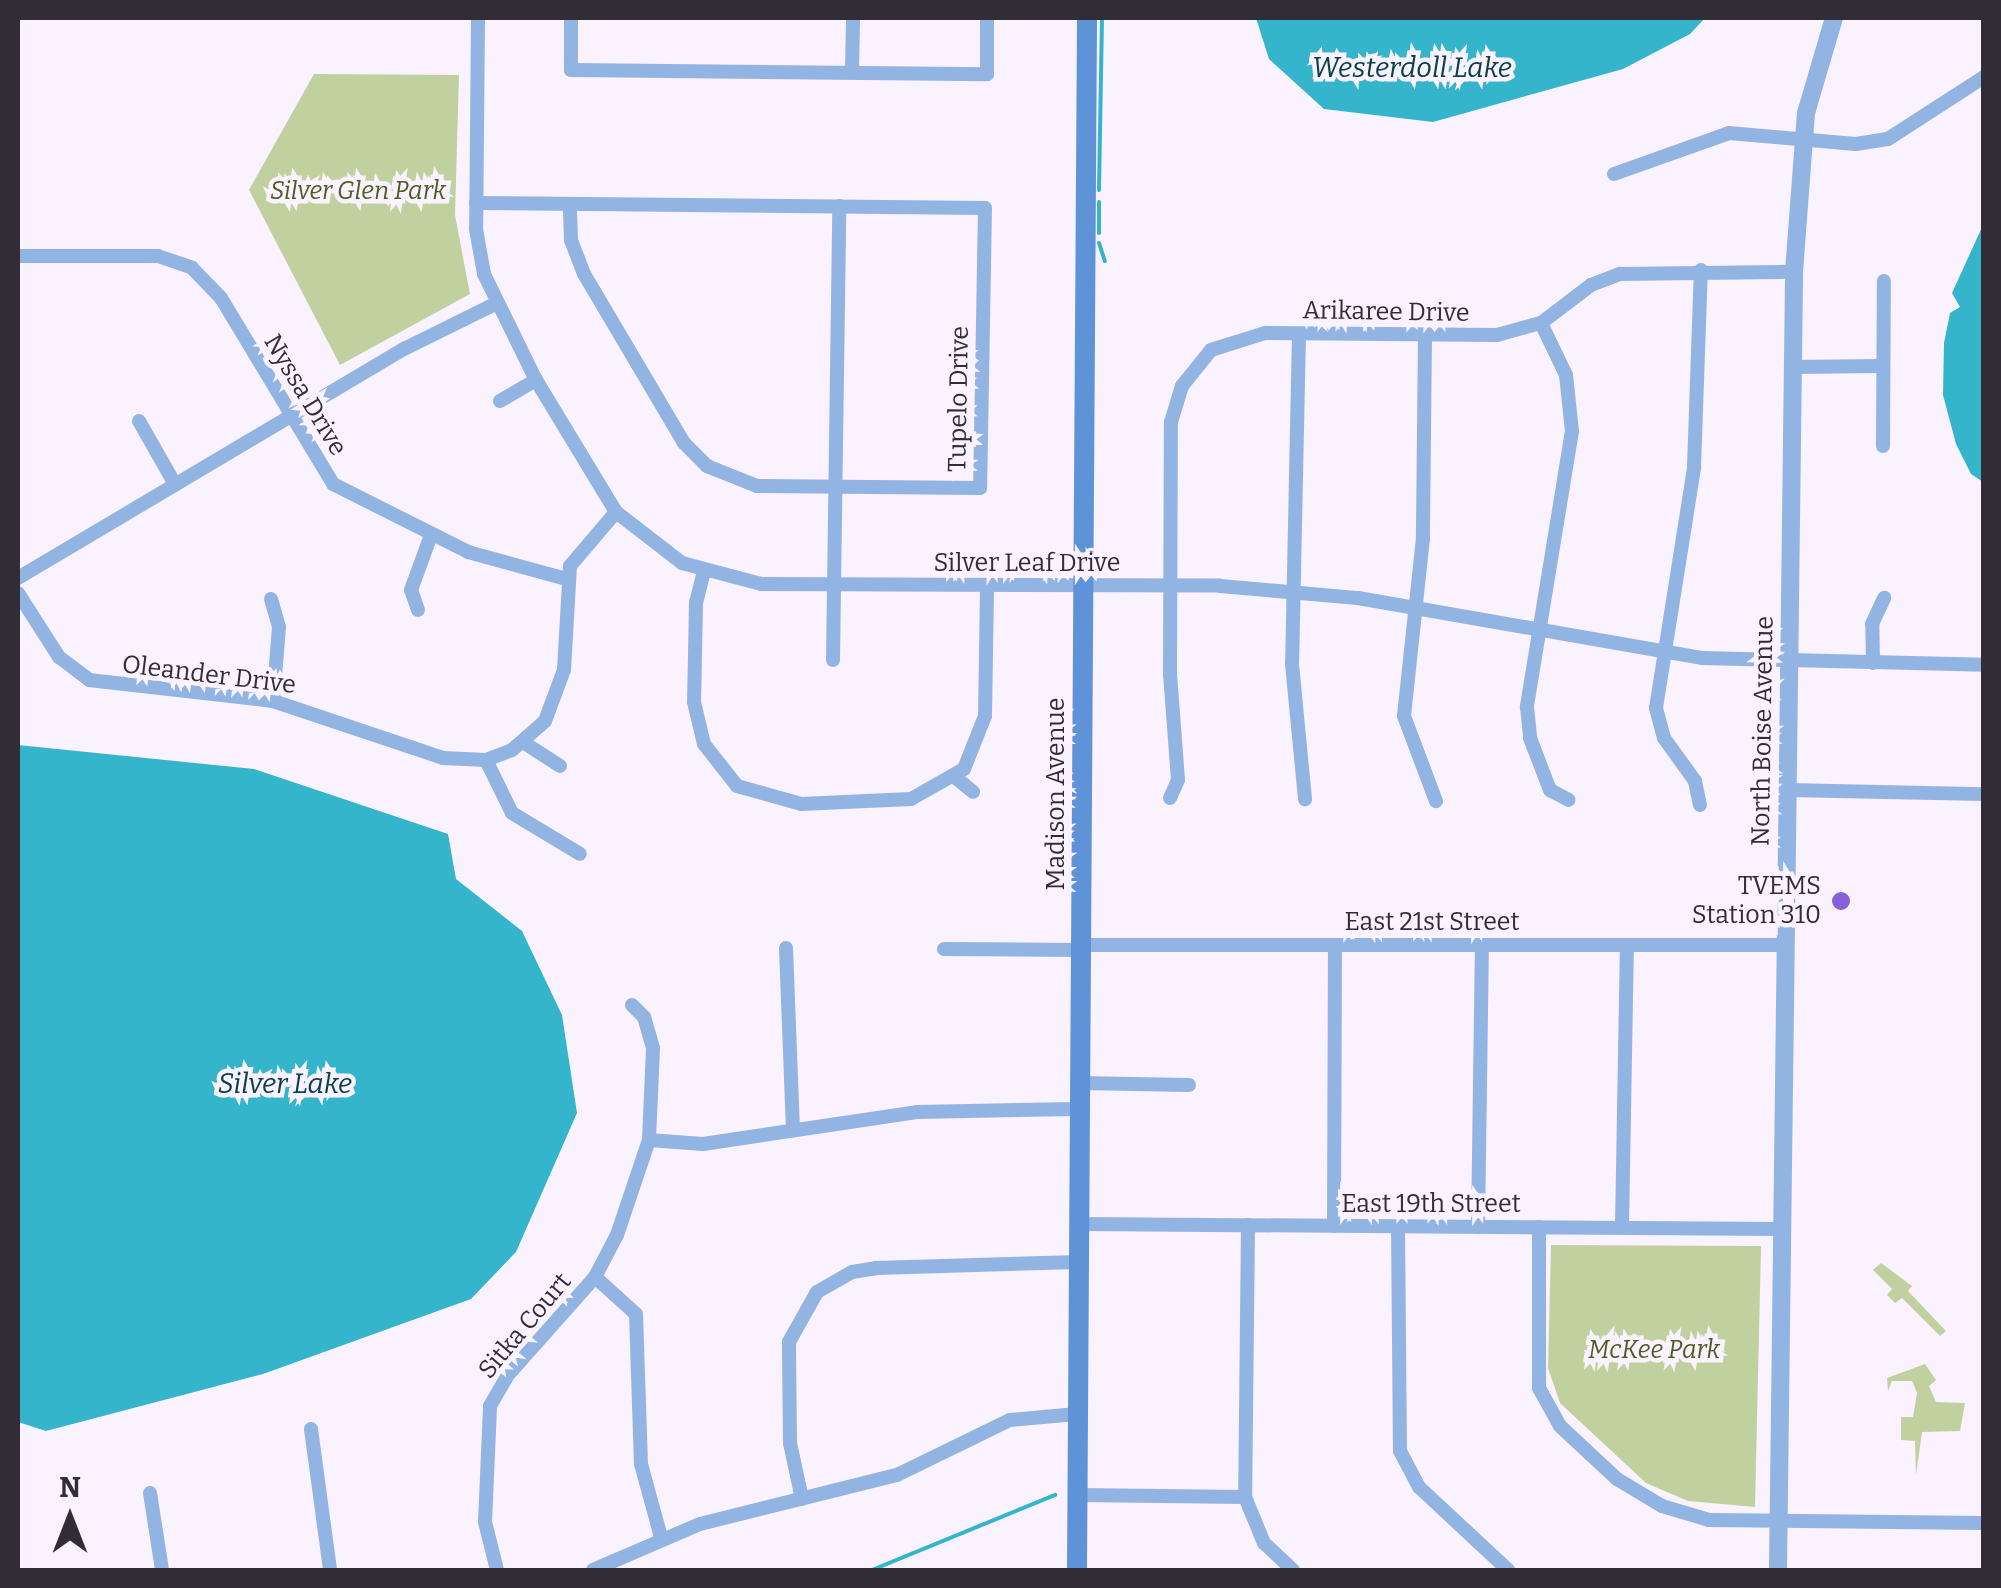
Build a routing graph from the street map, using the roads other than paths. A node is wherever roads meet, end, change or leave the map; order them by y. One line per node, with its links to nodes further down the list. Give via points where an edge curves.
1 (478, 18): 11 (street, Silver Leaf Drive)
2 (571, 18): 7 (street, via 571,70)
3 (853, 18): 7 (street)
4 (987, 18): 7 (street, via 986,74)
5 (1087, 18): 37 (main road, Madison Avenue)
6 (1834, 18): 9 (street, North Boise Avenue)
7 (852, 72)
8 (1984, 76): 9 (street, via 1888,139 1856,144)
9 (1802, 136): 10 (street, via 1729,133); 16 (street, North Boise Avenue)
10 (1614, 174)
11 (476, 203): 12 (street, Tupelo Drive); 18 (street, Silver Leaf Drive, via 477,243)
12 (570, 205): 13 (street, Tupelo Drive); 30 (street, Tupelo Drive, via 575,256 696,456 721,475 757,486)
13 (839, 206): 30 (street); 30 (street, Tupelo Drive, via 985,208 980,488)
14 (18, 256): 26 (street, Nyssa Drive, via 158,256 192,268 221,298)
15 (1701, 270): 16 (street, Arikaree Drive); 19 (street, Arikaree Drive, via 1610,277); 47 (street, via 1694,468)
16 (1794, 272): 23 (street, North Boise Avenue)
17 (1884, 281): 22 (street)
18 (495, 304): 24 (street, Silver Leaf Drive); 26 (street)
19 (1541, 323): 21 (street, Arikaree Drive, via 1496,335); 46 (street, via 1566,375 1572,430)
20 (1299, 334): 21 (street, Arikaree Drive); 39 (street, Arikaree Drive, via 1236,338 1194,356 1173,411); 40 (street)
21 (1425, 336): 45 (street, via 1423,538)
22 (1879, 366): 23 (street); 28 (street)
23 (1793, 367): 49 (street, North Boise Avenue)
24 (536, 380): 25 (street); 31 (street, Silver Leaf Drive)
25 (500, 401)
26 (288, 416): 29 (street); 32 (street, Nyssa Drive, via 333,484)
27 (139, 420): 29 (street)
28 (1883, 446)
29 (175, 484): 34 (street)
30 (836, 487): 36 (street)
31 (616, 512): 33 (street, Silver Leaf Drive, via 659,551); 35 (street, via 586,541)
32 (431, 535): 35 (street, Nyssa Drive, via 493,562); 44 (street, via 411,590)
33 (704, 571): 36 (street, Silver Leaf Drive, via 762,584); 56 (street, via 696,602 694,702 704,744 726,778 774,800 860,805 911,799)
34 (18, 578)
35 (567, 579): 53 (street, via 559,691 545,721)
36 (834, 583): 38 (street, Silver Leaf Drive); 48 (street)
37 (1082, 585): 38 (street, Silver Leaf Drive); 39 (street, Silver Leaf Drive); 70 (main road, Madison Avenue)
38 (987, 586): 56 (street, via 985,716)
39 (1168, 586): 40 (street, Silver Leaf Drive); 60 (street, Arikaree Drive, via 1178,780)
40 (1295, 592): 45 (street, Silver Leaf Drive); 61 (street, via 1292,664)
41 (18, 594): 52 (street, Oleander Drive, via 74,672)
42 (1884, 598): 50 (street, via 1872,624)
43 (271, 599): 52 (street, via 279,627)
44 (418, 610)
45 (1415, 610): 46 (street, Silver Leaf Drive); 63 (street, via 1404,716)
46 (1538, 630): 47 (street, Silver Leaf Drive); 62 (street, via 1528,681 1530,738 1550,790)
47 (1662, 653): 49 (street, Silver Leaf Drive); 64 (street, via 1658,717 1668,748 1696,781)
48 (833, 660)
49 (1789, 661): 50 (street, Silver Leaf Drive); 57 (street, North Boise Avenue)
50 (1873, 663): 51 (street, Silver Leaf Drive)
51 (1984, 664)
52 (272, 701): 54 (street, Oleander Drive, via 443,758)
53 (522, 742): 54 (street); 55 (street)
54 (486, 760): 65 (street, via 512,813)
55 (560, 766)
56 (956, 778): 58 (street)
57 (1787, 790): 59 (street); 69 (street, North Boise Avenue)
58 (973, 792)
59 (1984, 794)
60 (1170, 798)
61 (1305, 799)
62 (1568, 800)
63 (1436, 801)
64 (1700, 805)
65 (580, 854)
66 (1335, 944): 67 (street, East 21st Street); 70 (street, East 21st Street); 81 (street)
67 (1482, 945): 68 (street, East 21st Street); 83 (street)
68 (1627, 945): 69 (street, East 21st Street); 85 (street)
69 (1784, 945): 86 (street, North Boise Avenue)
70 (1080, 947): 72 (street, East 21st Street); 74 (main road, Madison Avenue)
71 (786, 948): 77 (street)
72 (944, 949)
73 (632, 1006): 78 (street, Sitka Court, via 644,1017 653,1048)
74 (1080, 1083): 75 (street); 76 (main road, Madison Avenue)
75 (1189, 1084)
76 (1079, 1109): 77 (street, via 917,1112); 79 (main road, Madison Avenue)
77 (793, 1130): 78 (street, via 691,1145)
78 (648, 1140): 88 (street, Sitka Court, via 617,1235)
79 (1078, 1224): 80 (street, East 19th Street); 87 (main road, Madison Avenue)
80 (1248, 1225): 81 (street, East 19th Street); 93 (street)
81 (1334, 1226): 82 (street, East 19th Street)
82 (1398, 1226): 83 (street, East 19th Street); 104 (street, via 1400,1451 1419,1487)
83 (1478, 1227): 84 (street, East 19th Street)
84 (1539, 1227): 85 (street, East 19th Street); 95 (street, via 1536,1374 1560,1426 1617,1479 1662,1506 1709,1520)
85 (1622, 1228): 86 (street, East 19th Street)
86 (1783, 1228): 95 (street, North Boise Avenue)
87 (1078, 1262): 89 (main road, Madison Avenue); 94 (street, via 876,1268 816,1292 788,1342 790,1443)
88 (594, 1277): 97 (street, via 636,1314 641,1464); 100 (street, Sitka Court, via 507,1376 490,1406 485,1522)
89 (1077, 1414): 92 (main road, Madison Avenue); 94 (street, via 1010,1420 897,1474)
90 (311, 1429): 99 (street)
91 (150, 1492): 98 (street)
92 (1077, 1494): 93 (street); 102 (main road, Madison Avenue)
93 (1245, 1496): 103 (street, via 1264,1543)
94 (802, 1499): 97 (street)
95 (1779, 1521): 96 (street); 105 (street, North Boise Avenue)
96 (1984, 1523)
97 (661, 1537): 101 (street)
98 (162, 1570)
99 (330, 1570)
100 (498, 1570)
101 (592, 1570)
102 (1076, 1570)
103 (1293, 1570)
104 (1508, 1570)
105 (1778, 1570)

